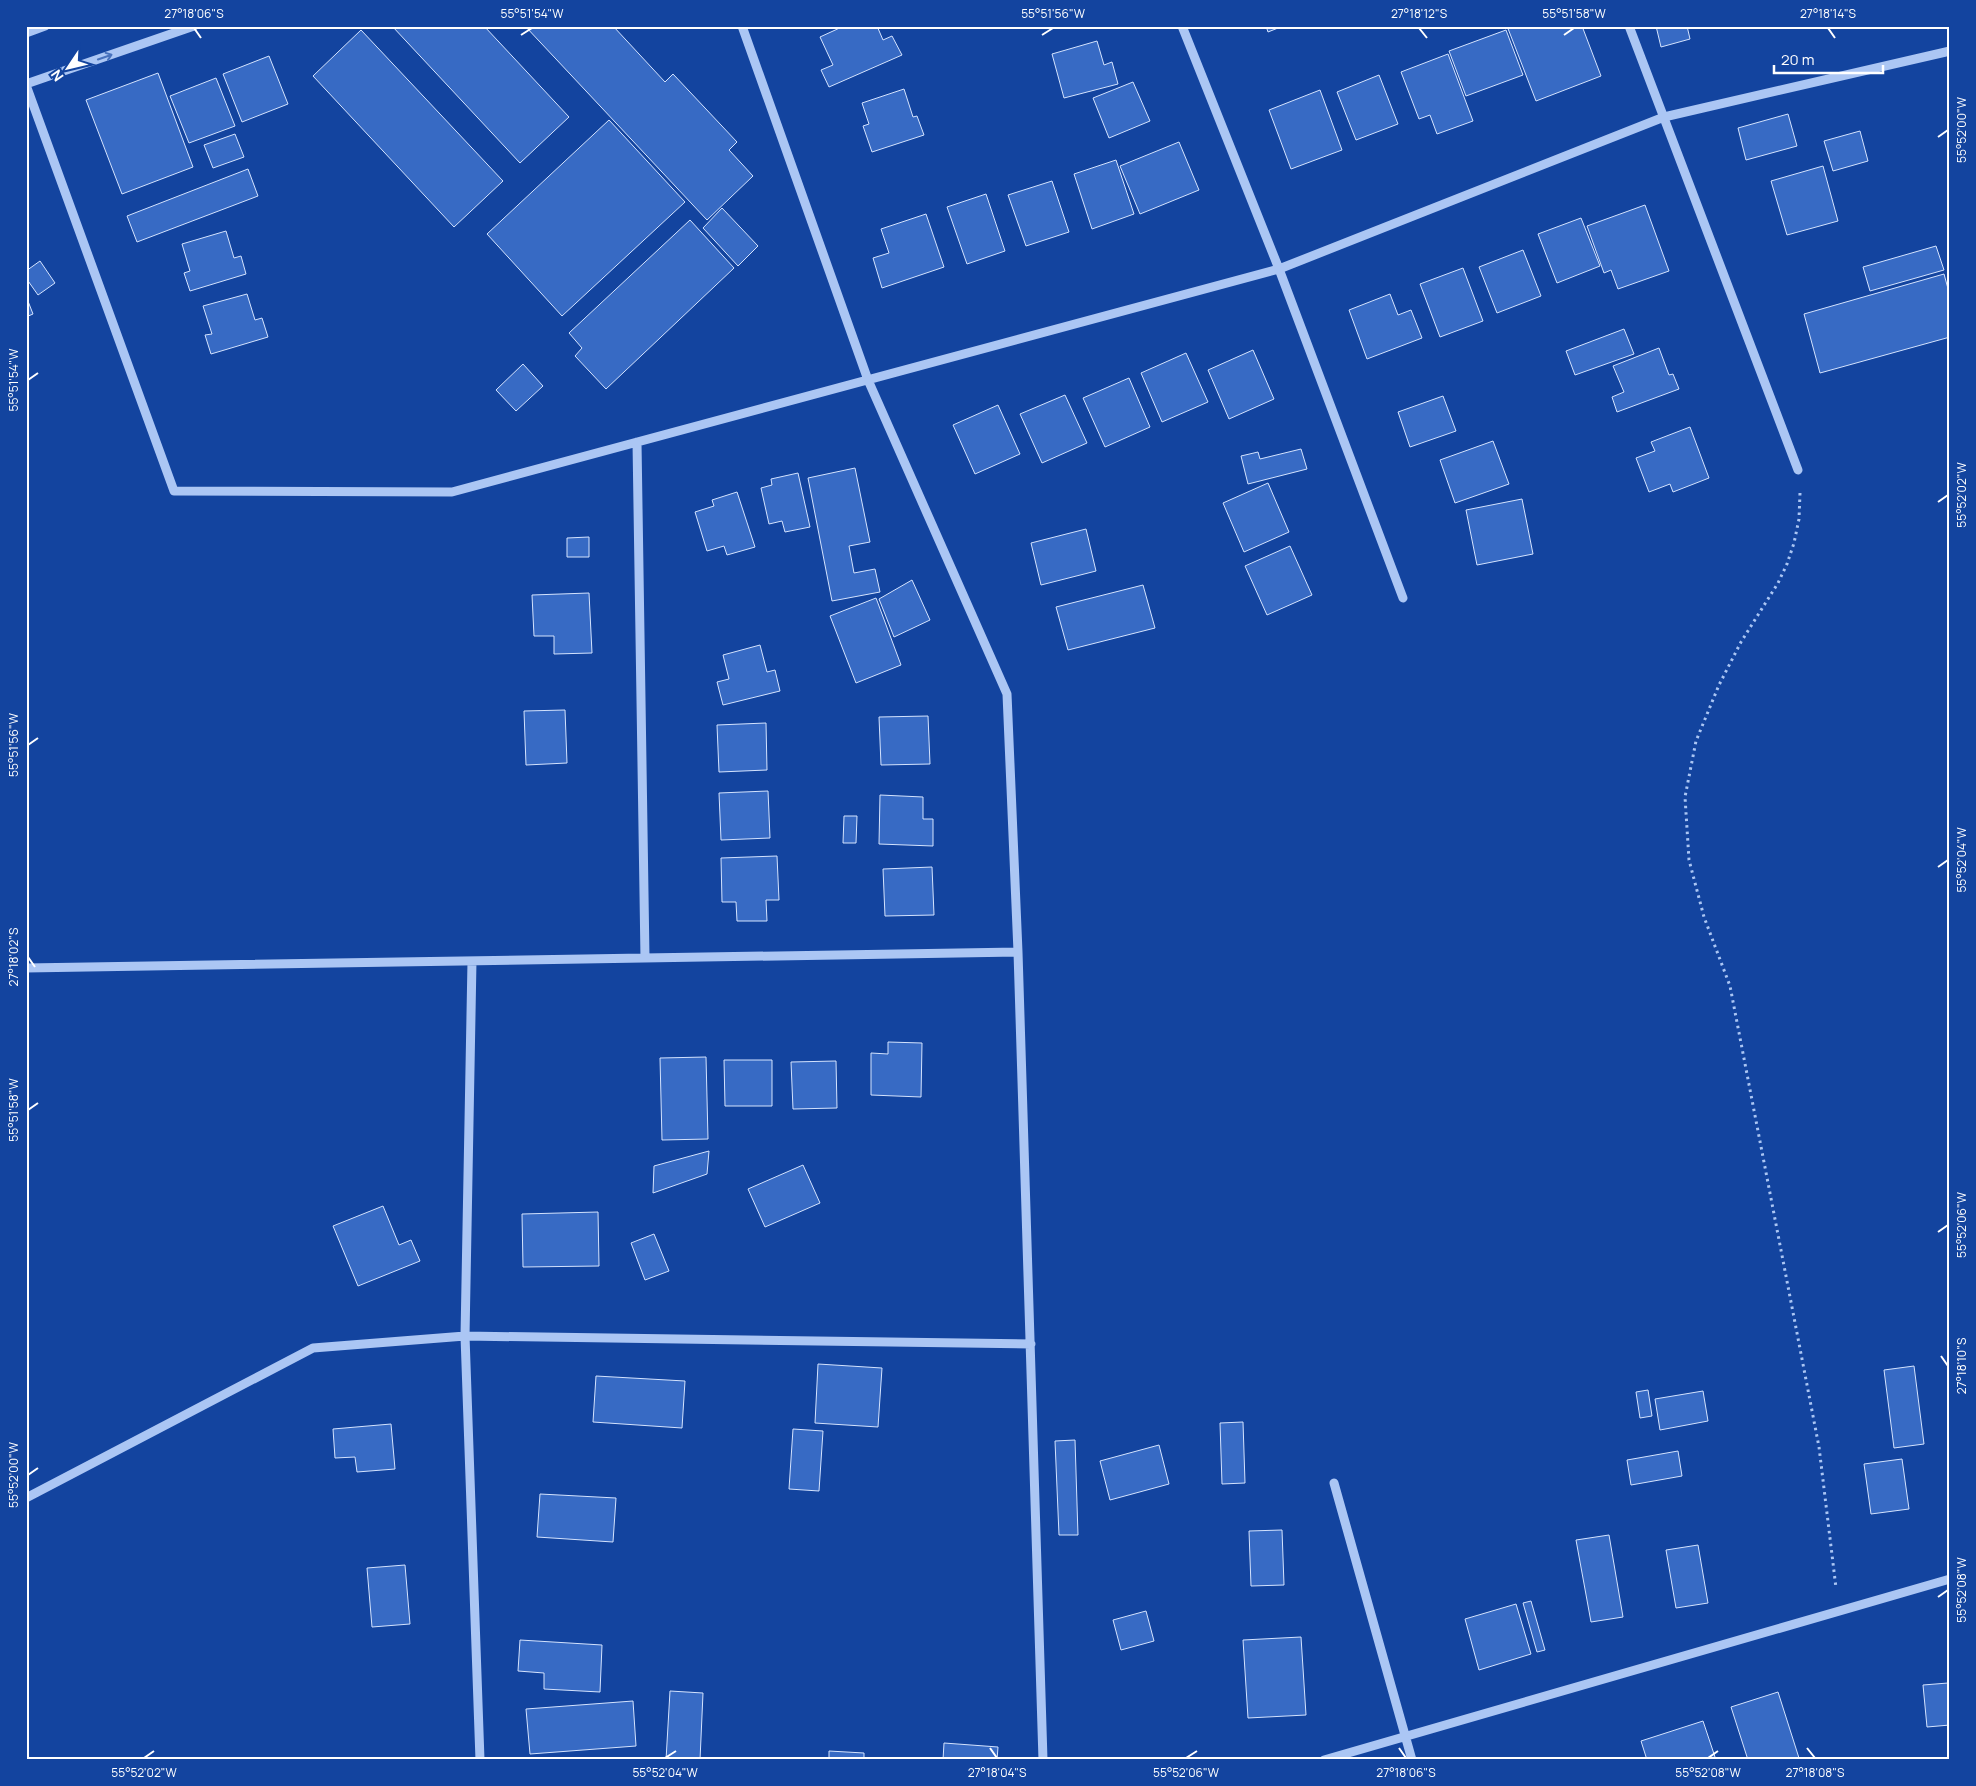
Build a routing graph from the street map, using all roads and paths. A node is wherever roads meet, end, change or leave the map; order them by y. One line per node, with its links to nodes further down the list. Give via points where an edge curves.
1 (45, 26): 6 (street)
2 (194, 26): 8 (street, one-way to 2)
3 (742, 26): 11 (street)
4 (1182, 26): 10 (street)
5 (1629, 26): 9 (street)
6 (26, 33)
7 (1950, 51): 9 (street)
8 (26, 85): 12 (street, via 174,491 452,492)
9 (1664, 118): 10 (street); 13 (street)
10 (1280, 269): 11 (street); 14 (street)
11 (868, 380): 12 (street); 15 (street, via 1007,694)
12 (637, 442): 16 (street)
13 (1798, 470): 24 (path, via 1799,519 1787,564 1719,684 1696,741 1686,797 1689,860 1704,917 1730,986 1819,1447)
14 (1403, 598)
15 (1018, 952): 16 (street); 20 (street)
16 (645, 958): 17 (street)
17 (472, 961): 18 (street); 19 (street)
18 (26, 968)
19 (465, 1336): 20 (street); 22 (street, via 313,1348); 26 (street)
20 (1031, 1344): 27 (street)
21 (1334, 1483): 25 (street)
22 (26, 1498)
23 (1950, 1579): 24 (street)
24 (1839, 1611): 25 (street)
25 (1405, 1736): 28 (street); 29 (street)
26 (480, 1760)
27 (1043, 1760)
28 (1324, 1760)
29 (1412, 1760)

